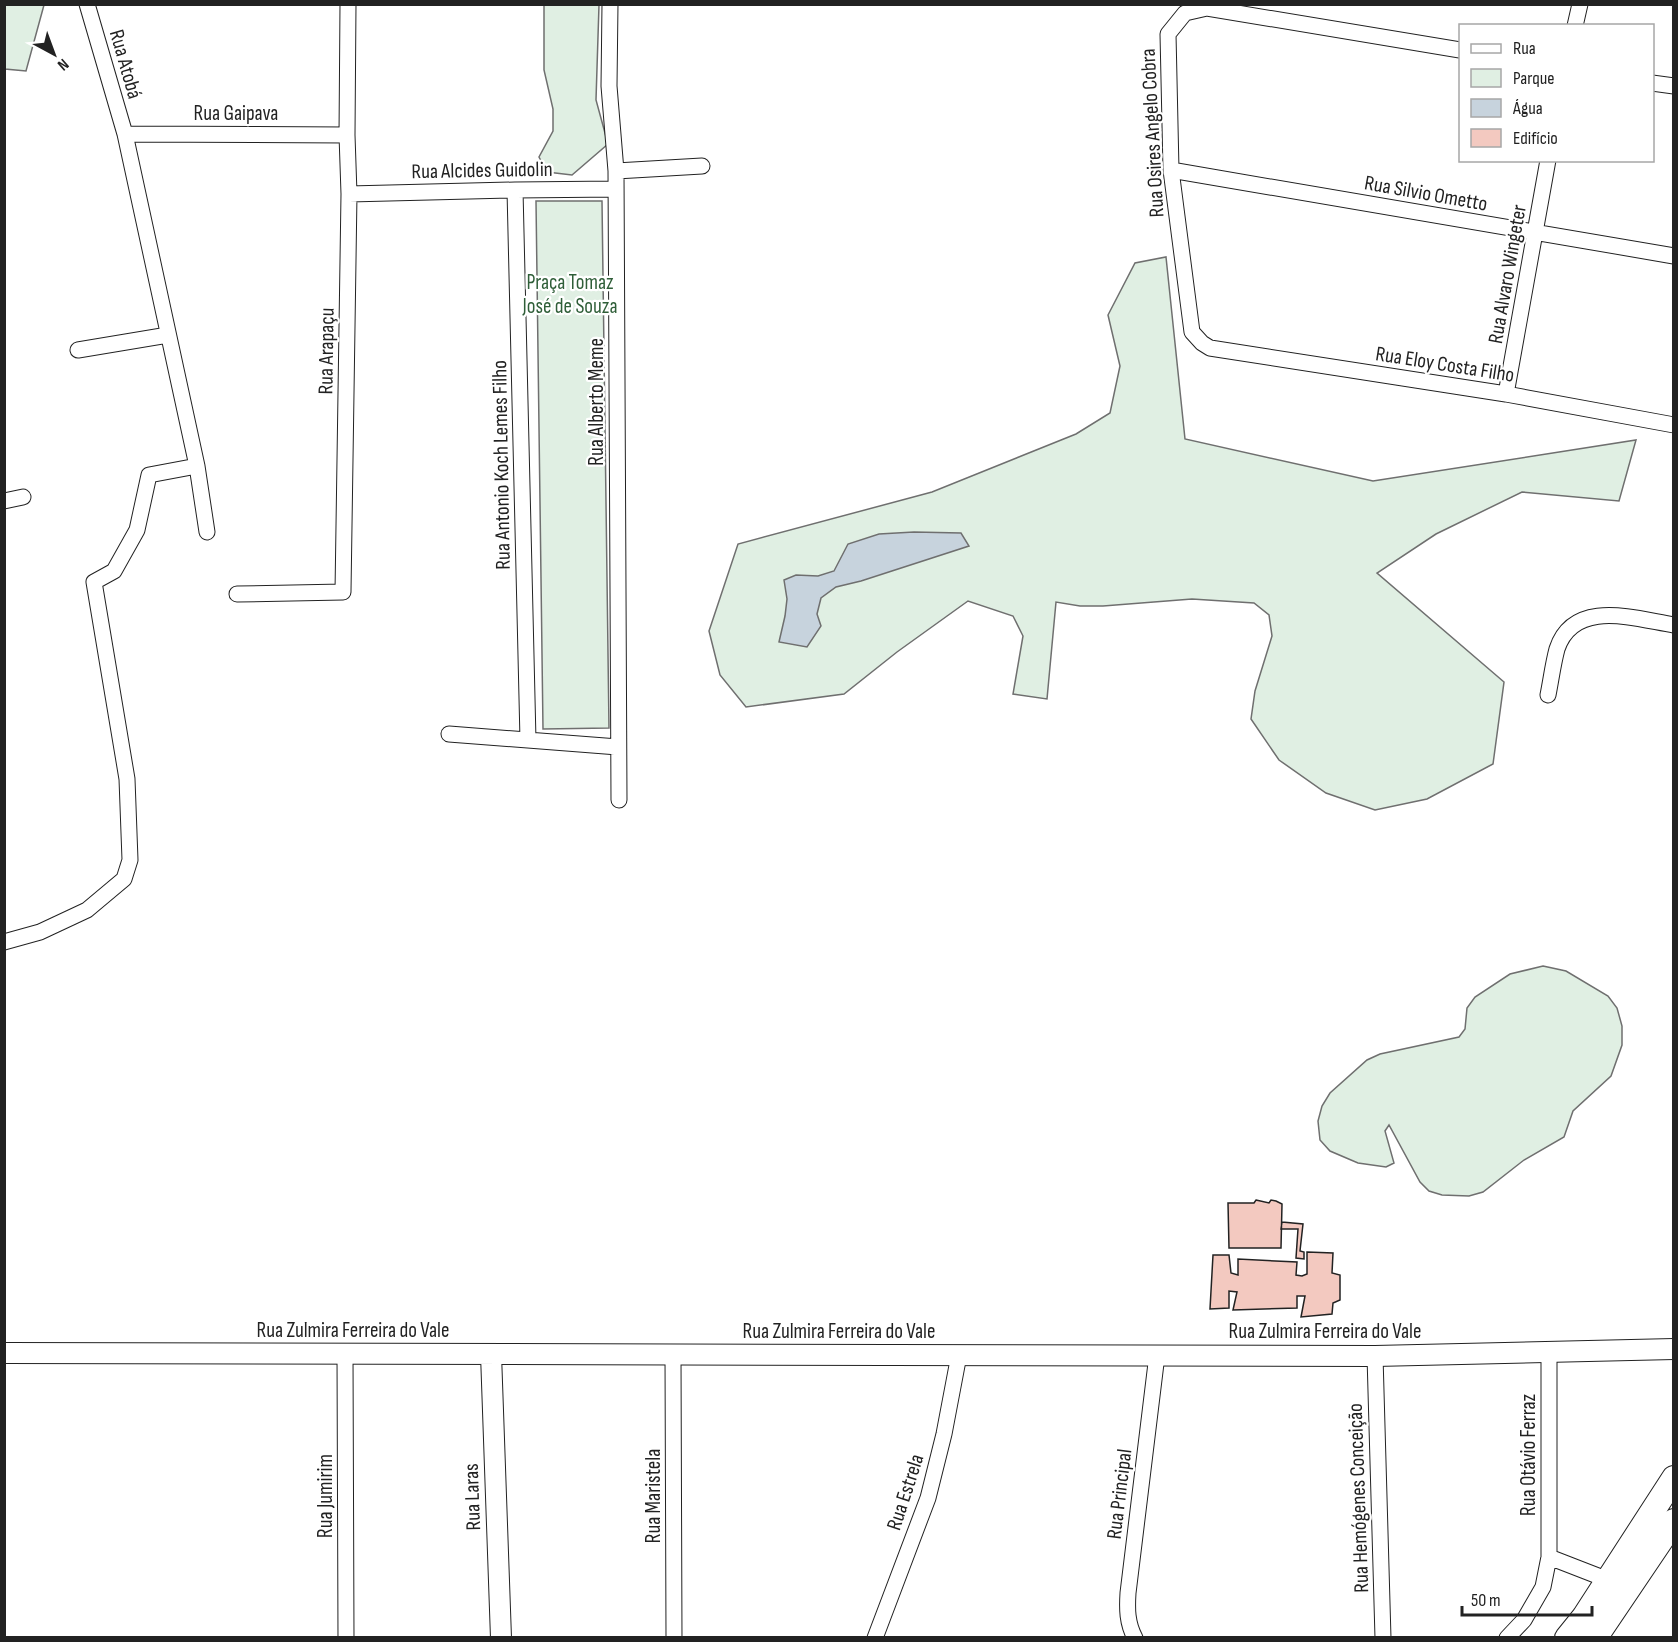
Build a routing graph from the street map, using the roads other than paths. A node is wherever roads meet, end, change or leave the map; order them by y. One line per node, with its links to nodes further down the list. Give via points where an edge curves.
1 (87, 4): 9 (street, Rua Atobá)
2 (348, 4): 10 (street, Rua Arapaçu)
3 (610, 4): 14 (street, Rua Alberto Meme, via 609,86)
4 (1580, 4): 5 (street)
5 (1575, 24)
6 (1459, 50): 13 (street, Rua Osires Angelo Cobra, via 1207,8 1185,13 1168,34)
7 (1654, 83): 8 (street)
8 (1674, 86)
9 (125, 134): 10 (street, Rua Gaipava); 20 (street, Rua Atobá)
10 (347, 135): 17 (street, Rua Arapaçu)
11 (1548, 162): 18 (street, Rua Alvaro Wingeter)
12 (702, 166): 14 (street)
13 (1171, 170): 18 (street, Rua Silvio Ometto); 21 (street, Rua Osires Angelo Cobra, via 1192,332)
14 (616, 171): 15 (street, Rua Alberto Meme)
15 (616, 189): 16 (street, Rua Alcides Guidolin); 34 (street, Rua Alberto Meme)
16 (515, 190): 17 (street, Rua Alcides Guidolin); 33 (street, Rua Antonio Koch Lemes Filho)
17 (349, 194): 29 (street, Rua Arapaçu, via 343,592)
18 (1536, 233): 19 (street, Rua Silvio Ometto); 23 (street, Rua Alvaro Wingeter)
19 (1674, 256)
20 (168, 335): 22 (street); 25 (street, Rua Atobá)
21 (1210, 348): 23 (street, Rua Eloy Costa Filho)
22 (78, 350)
23 (1506, 394): 24 (street, Rua Eloy Costa Filho)
24 (1674, 424)
25 (197, 466): 28 (street, Rua Atobá); 36 (street, via 149,475 137,530 114,571 94,582 128,779 130,860 124,879 87,910 40,932)
26 (23, 497): 27 (street)
27 (4, 501)
28 (207, 532)
29 (237, 594)
30 (1674, 625): 31 (street, via 1616,615 1580,620 1568,630 1558,648)
31 (1548, 695)
32 (449, 734): 33 (street)
33 (528, 740): 34 (street)
34 (618, 747): 35 (street, Rua Alberto Meme)
35 (619, 800)
36 (4, 942)
37 (1674, 1349): 39 (street, Rua Zulmira Ferreira do Vale)
38 (4, 1353): 40 (street, Rua Zulmira Ferreira do Vale)
39 (1549, 1353): 45 (street, Rua Zulmira Ferreira do Vale); 48 (street, Rua Otávio Ferraz)
40 (345, 1354): 41 (street, Rua Zulmira Ferreira do Vale); 51 (street, Rua Jumirim)
41 (491, 1354): 42 (street, Rua Zulmira Ferreira do Vale); 52 (street, Rua Laras)
42 (673, 1355): 43 (street, Rua Zulmira Ferreira do Vale); 53 (street, Rua Maristela)
43 (959, 1355): 44 (street, Rua Zulmira Ferreira do Vale); 50 (street, Rua Estrela, via 928,1498)
44 (1157, 1355): 45 (street, Rua Zulmira Ferreira do Vale); 54 (street, Rua Principal, via 1128,1593 1129,1627)
45 (1375, 1356): 55 (street, Rua Hemógenes Conceição)
46 (1674, 1478): 49 (main road)
47 (1674, 1521): 49 (main road)
48 (1549, 1557): 49 (street); 56 (street, Rua Otávio Ferraz, via 1543,1587 1524,1620)
49 (1619, 1584): 57 (main road); 58 (main road)
50 (875, 1637)
51 (346, 1638)
52 (501, 1638)
53 (674, 1638)
54 (1134, 1638)
55 (1383, 1638)
56 (1507, 1638)
57 (1567, 1638)
58 (1595, 1638)

